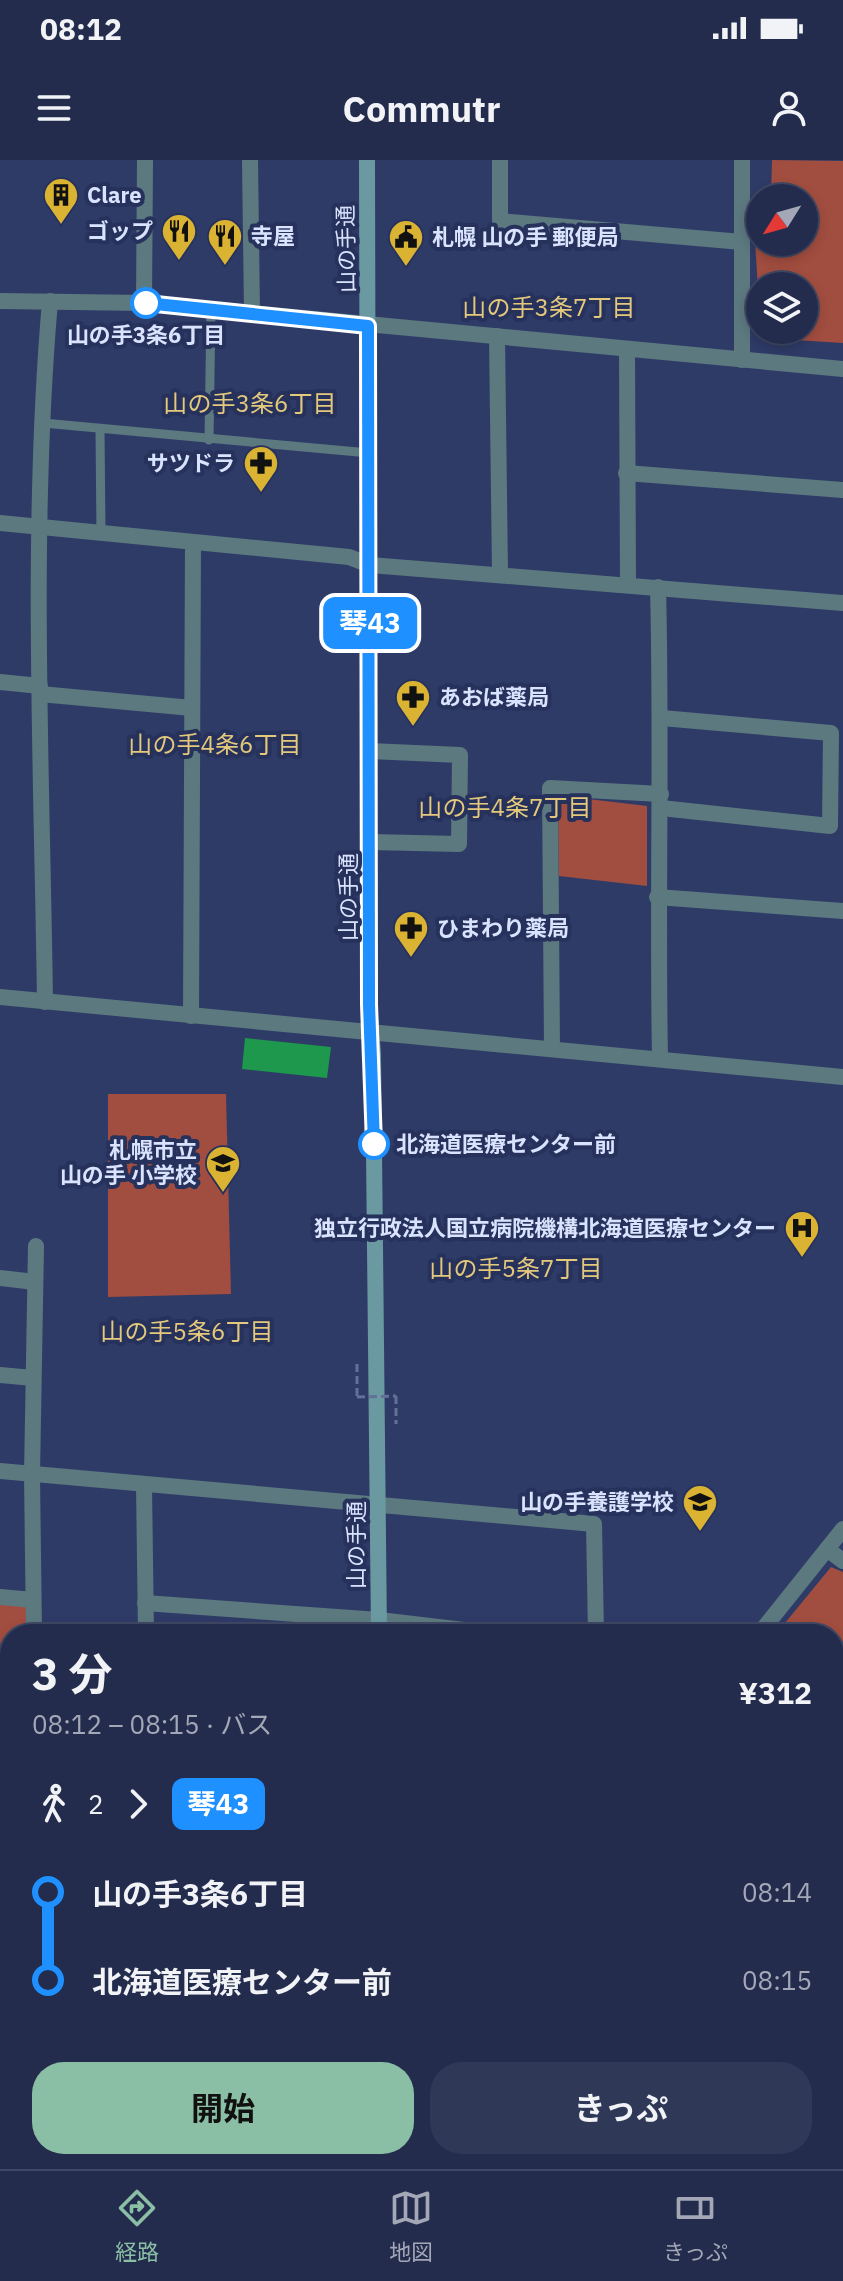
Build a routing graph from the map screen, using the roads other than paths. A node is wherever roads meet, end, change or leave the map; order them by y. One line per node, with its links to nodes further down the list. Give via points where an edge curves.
1 (145, 160): 9 (street)
2 (250, 160): 11 (street)
3 (367, 160): 12 (main road, 山の手通)
4 (500, 160): 6 (street, via 500,221)
5 (742, 160): 6 (street)
6 (742, 242): 15 (street)
7 (0, 301): 8 (street)
8 (50, 301): 9 (street); 17 (street)
9 (144, 303): 10 (street)
10 (211, 309): 11 (street); 19 (lane)
11 (252, 313): 12 (street)
12 (368, 326): 13 (street); 20 (main road, 山の手通)
13 (497, 336): 14 (street); 28 (street)
14 (627, 350): 15 (street); 21 (street)
15 (742, 360): 16 (street)
16 (843, 369)
17 (43, 423): 18 (lane); 24 (street)
18 (100, 429): 19 (lane); 25 (lane)
19 (209, 440): 20 (lane)
20 (369, 453): 27 (main road, 山の手通)
21 (626, 473): 22 (street); 29 (street)
22 (843, 490)
23 (0, 523): 24 (street)
24 (42, 527): 25 (street); 33 (street)
25 (101, 535): 26 (street)
26 (193, 543): 27 (street, via 349,557); 34 (street)
27 (370, 565): 28 (street); 36 (main road, 山の手通)
28 (500, 574): 29 (street)
29 (628, 584): 30 (street)
30 (658, 587): 31 (street); 35 (street)
31 (843, 603)
32 (0, 682): 33 (street)
33 (40, 690): 34 (street); 42 (street)
34 (192, 708): 43 (street)
35 (662, 718): 37 (street); 37 (street, via 831,733 830,826)
36 (370, 751): 38 (main road, 山の手通); 38 (street, via 460,755 459,844)
37 (661, 801): 39 (street); 45 (street, via 550,788)
38 (370, 842): 44 (main road, 山の手通)
39 (657, 897): 40 (street); 46 (street)
40 (843, 911)
41 (0, 997): 42 (street)
42 (45, 1002): 43 (street)
43 (191, 1016): 44 (street)
44 (373, 1031): 45 (street); 56 (main road, 山の手通)
45 (552, 1048): 46 (street)
46 (660, 1059): 47 (street)
47 (843, 1077)
48 (36, 1246): 50 (street)
49 (0, 1278): 50 (street)
50 (35, 1282): 52 (street)
51 (0, 1375): 52 (street)
52 (33, 1378): 54 (street)
53 (0, 1471): 54 (street)
54 (32, 1475): 55 (street); 61 (street)
55 (144, 1485): 56 (street); 62 (street)
56 (378, 1504): 66 (main road, 山の手通); 67 (street, via 594,1524)
57 (843, 1529): 58 (street)
58 (827, 1549): 59 (street); 68 (street)
59 (843, 1561)
60 (0, 1597): 61 (street)
61 (33, 1600): 63 (street)
62 (145, 1603): 64 (street); 65 (street)
63 (34, 1624)
64 (146, 1624)
65 (350, 1624)
66 (379, 1624)
67 (596, 1624)
68 (767, 1624)

